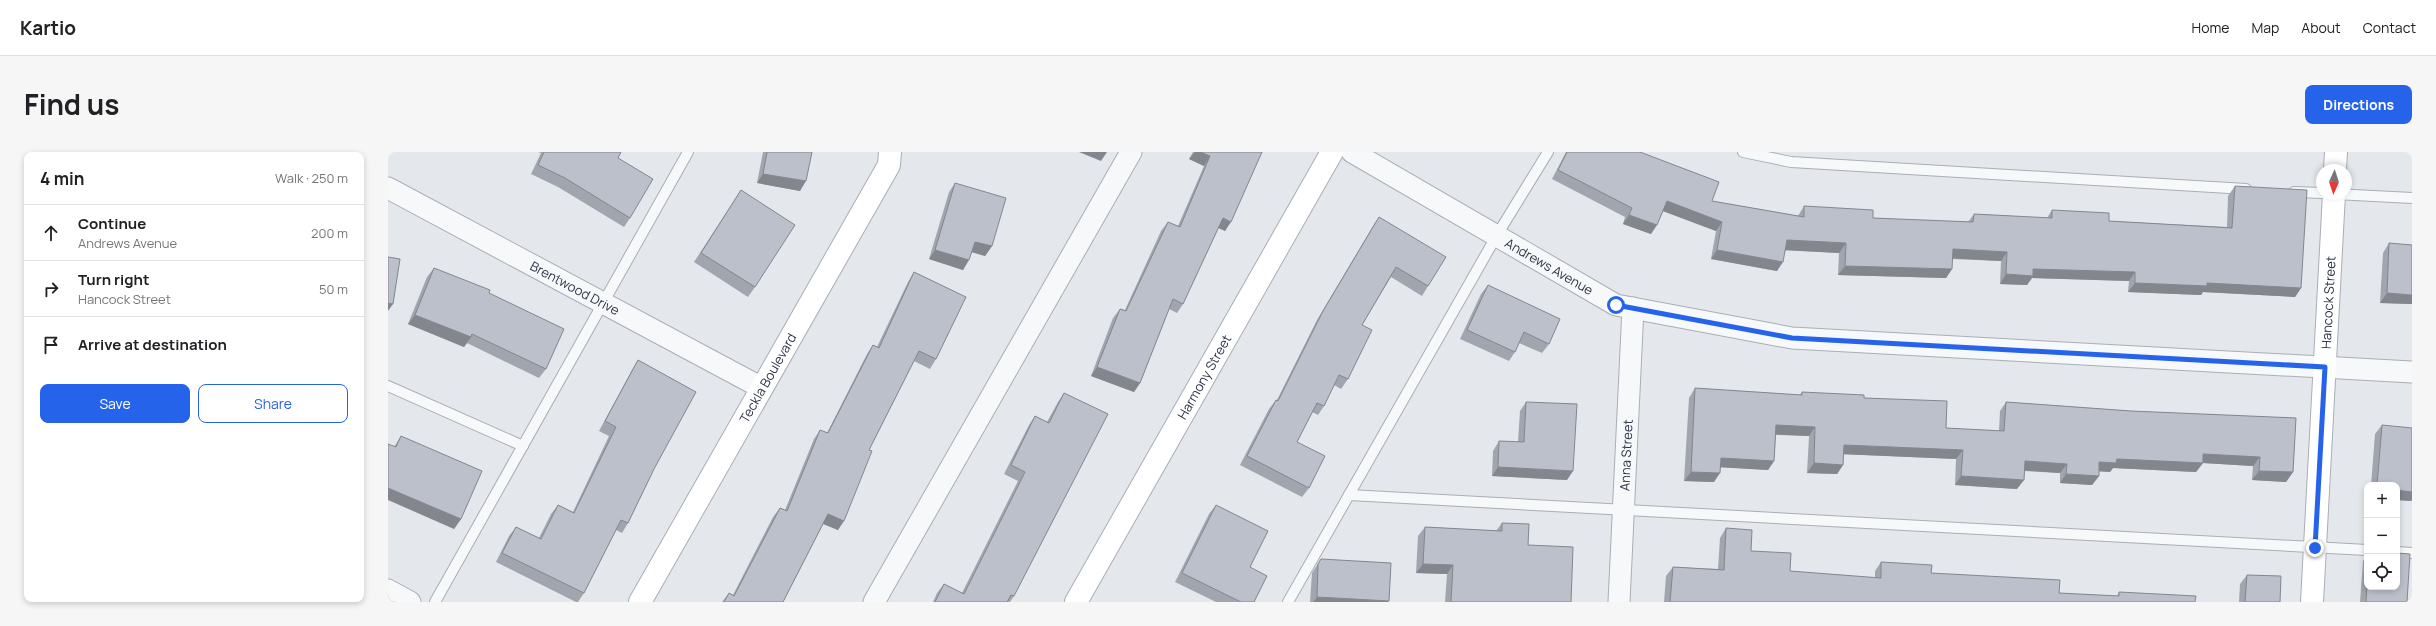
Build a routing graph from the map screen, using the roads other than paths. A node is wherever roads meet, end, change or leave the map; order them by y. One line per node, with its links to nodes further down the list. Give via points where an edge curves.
1 (688, 152): 18 (lane)
2 (890, 152): 23 (street, Teckla Boulevard, via 889,165)
3 (1131, 152): 35 (street)
4 (1332, 152): 36 (street, Harmony Street)
5 (1352, 152): 17 (street, Andrews Avenue)
6 (1548, 152): 17 (lane)
7 (1743, 152): 11 (lane, via 1791,162)
8 (2336, 152): 9 (street)
9 (2335, 164)
10 (388, 188): 18 (street, Brentwood Drive)
11 (2259, 190)
12 (2282, 191): 13 (lane)
13 (2316, 193)
14 (2352, 195): 15 (lane)
15 (2412, 198)
16 (2335, 200): 20 (street, Hancock Street)
17 (1497, 235): 19 (street, Andrews Avenue, via 1616,305); 25 (lane)
18 (603, 303): 23 (street, Brentwood Drive); 24 (lane)
19 (1633, 308): 20 (street, Andrews Avenue, via 1792,338); 26 (street, Anna Street)
20 (2325, 367): 21 (street, Andrews Avenue); 27 (street, Hancock Street)
21 (2412, 372)
22 (388, 386): 24 (lane)
23 (762, 388): 34 (street, Teckla Boulevard)
24 (523, 446): 33 (lane)
25 (1349, 494): 26 (lane); 37 (lane)
26 (1624, 510): 27 (lane); 38 (street, Anna Street)
27 (2315, 548): 28 (lane); 39 (street, Hancock Street)
28 (2364, 550)
29 (2400, 552): 30 (lane)
30 (2412, 553)
31 (388, 590): 32 (street)
32 (410, 602)
33 (435, 602)
34 (640, 602)
35 (874, 602)
36 (1076, 602)
37 (1288, 602)
38 (1619, 602)
39 (2312, 602)

